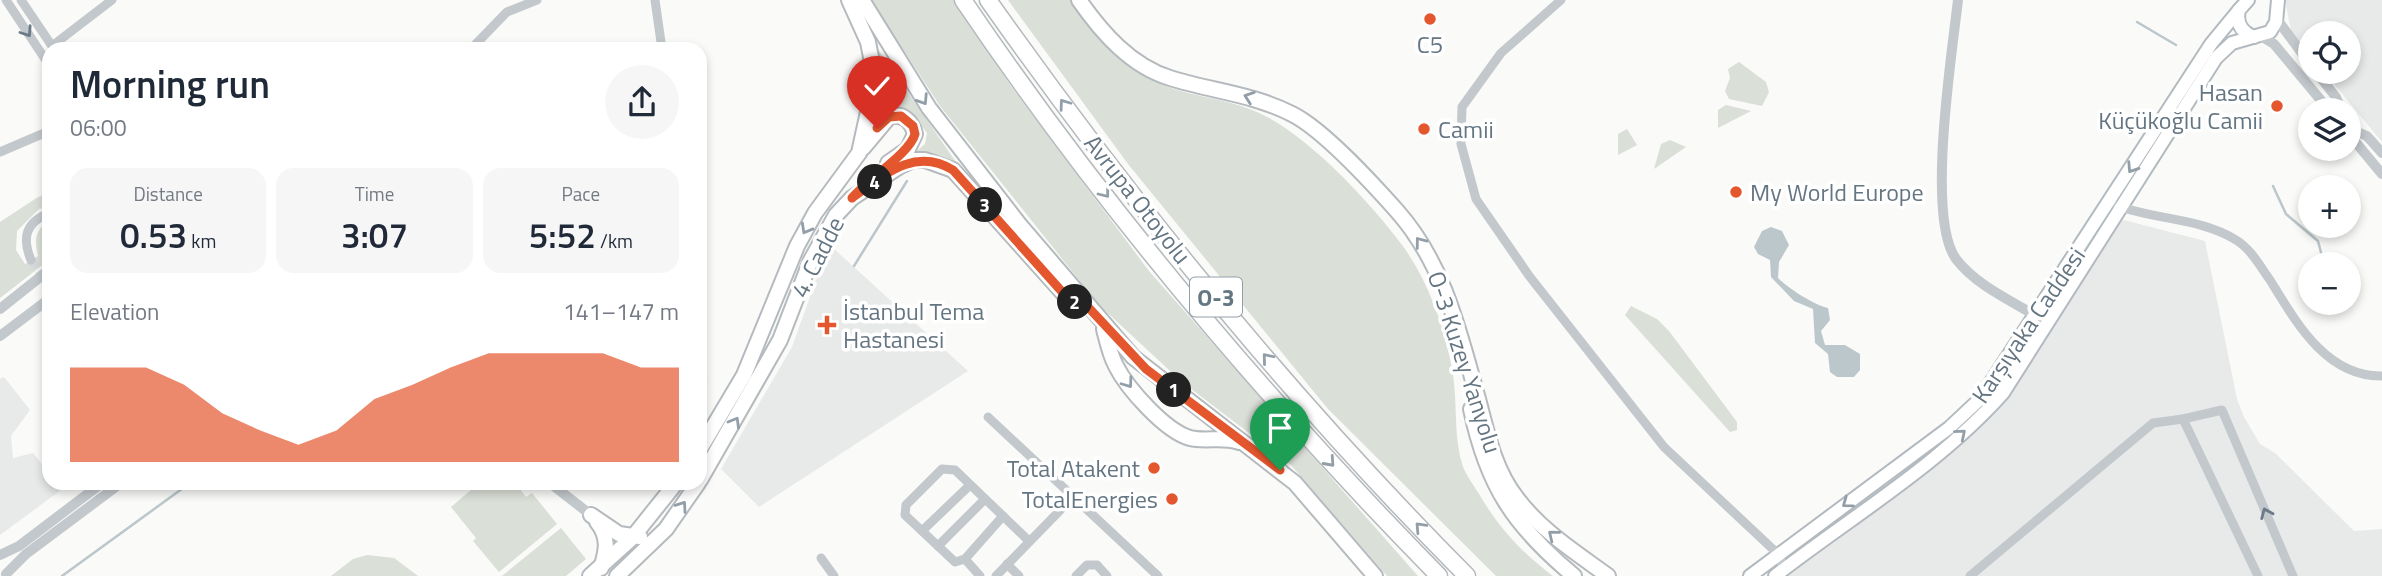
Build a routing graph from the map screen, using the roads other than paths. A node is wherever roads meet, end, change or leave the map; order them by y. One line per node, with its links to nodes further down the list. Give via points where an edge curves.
1 (5, 0): 22 (street, one-way to 22)
2 (21, 0): 17 (street)
3 (112, 0): 18 (street)
4 (537, 0): 19 (street, via 507,12)
5 (655, 0): 20 (street)
6 (849, 0): 30 (main road, 4. Cadde, via 868,42 872,68)
7 (862, 0): 43 (main road, one-way to 43, via 929,108)
8 (964, 0): 89 (highway, Avrupa Otoyolu / O-3, one-way to 89, via 1077,157 1184,290 1309,439)
9 (988, 0): 90 (highway, Avrupa Otoyolu / O-3, one-way to 9, via 1362,466 1239,324 1090,140)
10 (1079, 0): 47 (main road, O-3 Kuzey Yanyolu, one-way to 10, via 1446,288 1427,251 1398,212 1315,129 1269,104 1168,78 1140,64 1115,44)
11 (1561, 0): 71 (street, via 1501,53 1462,107 1461,144 1476,199 1530,277 1664,447)
12 (1958, 0): 44 (street, via 1943,174 1944,221 1950,246 1964,267)
13 (2267, 0): 15 (main road)
14 (2244, 3): 16 (main road, via 2238,23); 34 (main road, Karşıyaka Caddesi, one-way to 34, via 2211,44)
15 (2277, 10): 16 (main road, via 2274,27); 21 (street)
16 (2258, 37): 24 (street, via 2274,44); 35 (main road, Karşıyaka Caddesi, via 2232,43 2216,58)
17 (49, 42)
18 (60, 42)
19 (478, 42)
20 (661, 42)
21 (2298, 44)
22 (42, 55)
23 (2326, 84): 25 (street)
24 (2319, 98)
25 (2336, 98)
26 (42, 134): 29 (street)
27 (2361, 134): 31 (street)
28 (2361, 147): 32 (street)
29 (0, 152)
30 (859, 153): 33 (main road, via 889,117 901,116 913,126 915,134 908,149); 52 (main road, 4. Cadde, one-way to 52, via 797,246 755,351)
31 (2382, 153)
32 (2382, 174)
33 (852, 198): 43 (main road, 4. Cadde, via 913,160 948,167 963,178 1064,294); 54 (main road, 4. Cadde, one-way to 33, via 780,340 825,233)
34 (2109, 204): 35 (street); 44 (main road, Karşıyaka Caddesi)
35 (2123, 208): 44 (main road, Karşıyaka Caddesi); 49 (street, via 2209,228 2237,240 2321,351 2350,371)
36 (42, 216): 37 (street, via 25,232)
37 (31, 260)
38 (42, 276): 39 (street)
39 (28, 288): 40 (street, via 28,301); 42 (street)
40 (42, 302)
41 (42, 304): 45 (street)
42 (3, 306): 45 (street, via 19,308)
43 (1088, 307): 46 (main road)
44 (2043, 319): 71 (main road, Karşıyaka Caddesi, one-way to 71, via 1966,413); 78 (main road, Karşıyaka Caddesi, one-way to 44, via 1985,414 2003,393)
45 (19, 321): 48 (street)
46 (1101, 321): 53 (main road, via 1146,369); 53 (main road, one-way to 53, via 1115,365 1157,415 1187,437 1220,437)
47 (1457, 326): 91 (main road, via 1480,451 1490,477 1527,531); 92 (main road, O-3 Kuzey Yanyolu, one-way to 47, via 1540,524 1515,496 1488,438)
48 (0, 336)
49 (2382, 376)
50 (988, 416): 61 (street)
51 (2183, 419): 94 (street, via 2153,423); 95 (street); 96 (street, one-way to 51, via 2222,410)
52 (707, 437)
53 (1247, 444): 88 (main road, via 1309,497)
54 (707, 468)
55 (970, 485): 62 (street); 67 (street); 67 (street, via 955,470 942,469 906,505 905,515)
56 (93, 490): 72 (street, via 19,546)
57 (112, 490): 79 (street, via 26,554)
58 (559, 490): 64 (street)
59 (670, 490): 63 (main road)
60 (693, 490): 66 (main road, 4. Cadde, one-way to 60)
61 (1073, 497): 69 (street); 87 (street)
62 (985, 499): 65 (street); 70 (street)
63 (652, 513): 64 (main road, via 628,526); 68 (main road)
64 (592, 515): 68 (main road, via 618,534); 77 (main road, via 606,537 607,549)
65 (1003, 516): 69 (street); 74 (street)
66 (666, 529): 68 (main road); 80 (main road, 4. Cadde)
67 (922, 531): 70 (street)
68 (632, 538): 77 (main road)
69 (1029, 541): 76 (street)
70 (938, 546): 74 (street, via 955,562)
71 (1777, 554): 78 (street); 93 (main road, Karşıyaka Caddesi)
72 (0, 555)
73 (821, 558): 81 (street)
74 (965, 559): 82 (street)
75 (0, 561): 79 (street)
76 (1007, 564): 83 (street); 84 (street)
77 (595, 572)
78 (1779, 573)
79 (6, 575)
80 (617, 576)
81 (834, 576)
82 (980, 576)
83 (996, 576)
84 (1019, 576)
85 (1076, 576): 86 (street, via 1087,565 1097,565)
86 (1107, 576)
87 (1158, 576)
88 (1375, 576)
89 (1438, 576)
90 (1467, 576)
91 (1574, 576)
92 (1608, 576)
93 (1750, 576)
94 (1970, 576)
95 (2258, 576)
96 (2293, 576)

